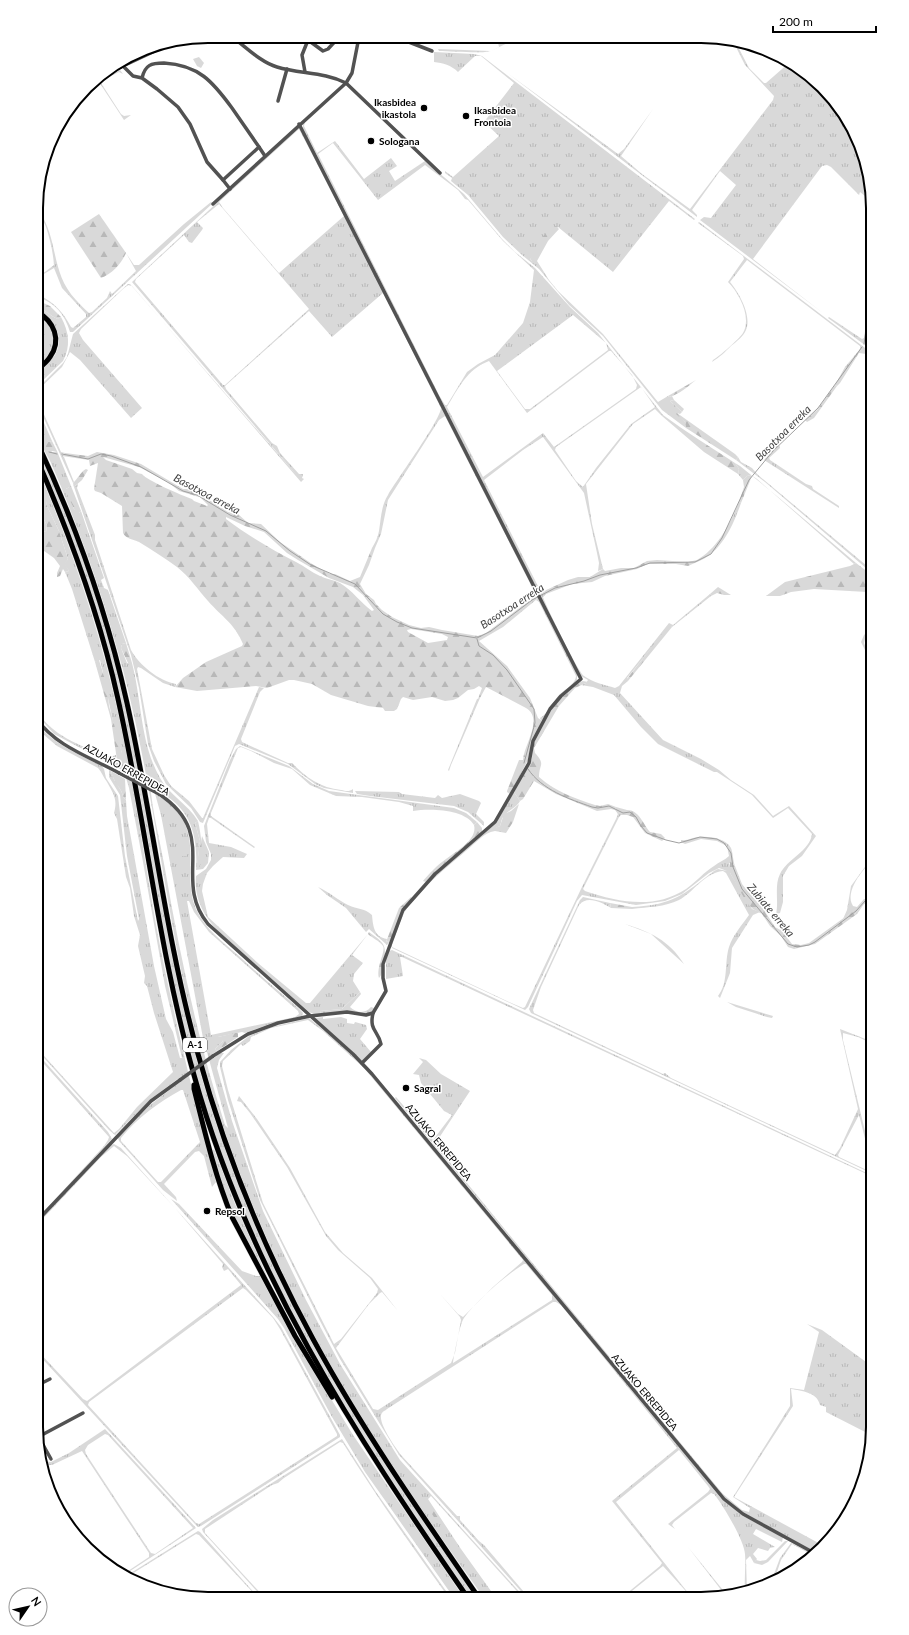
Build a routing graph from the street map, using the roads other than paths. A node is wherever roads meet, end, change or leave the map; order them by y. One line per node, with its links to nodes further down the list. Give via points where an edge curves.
1 (241, 43): 11 (street, via 264,60)
2 (306, 43): 12 (street, via 302,54)
3 (313, 43): 4 (street, via 321,50 326,50)
4 (333, 43)
5 (357, 43): 14 (street, via 352,73)
6 (411, 43): 7 (street)
7 (432, 51)
8 (140, 58): 9 (street)
9 (125, 65)
10 (123, 66): 13 (street, via 133,76)
11 (288, 69): 12 (street); 15 (street)
12 (305, 72): 14 (street, via 331,76)
13 (142, 78): 17 (street, via 145,68 157,63 184,66 200,73 222,94); 20 (street, via 178,107 190,124 207,162)
14 (346, 83): 16 (street); 19 (street)
15 (278, 101)
16 (299, 124): 18 (street); 28 (street, via 581,679 550,709 533,741 529,763 495,822 435,874 403,910 383,964 386,991)
17 (259, 146): 18 (street); 20 (street)
18 (266, 156): 21 (street)
19 (440, 173)
20 (223, 180): 21 (street)
21 (230, 188): 22 (street)
22 (213, 204)
23 (43, 315): 24 (highway, via 53,326 56,342 51,356)
24 (43, 364)
25 (43, 456): 42 (highway, A-1, via 75,531 110,639 138,754 188,1015 215,1114 243,1191 284,1283 335,1378 379,1451)
26 (43, 475): 31 (highway, A-1, via 78,562 113,677 132,764 168,968)
27 (43, 727): 29 (street, AZUAKO ERREPIDEA, bridge, via 60,741 159,794 180,810 189,826 193,843 194,892 197,906 204,919)
28 (373, 1013): 29 (street, via 366,1015 347,1012); 30 (street, via 371,1022 381,1044)
29 (310, 1016): 30 (street, AZUAKO ERREPIDEA); 32 (street, bridge, via 278,1023 248,1034 180,1080 151,1102)
30 (362, 1063): 40 (street, AZUAKO ERREPIDEA, via 713,1487 730,1505 743,1514)
31 (195, 1079): 38 (highway, A-1, via 234,1194 276,1288 304,1343); 38 (highway, via 194,1089 212,1159 232,1217 295,1336 341,1412)
32 (43, 1215)
33 (50, 1379): 34 (street)
34 (43, 1382)
35 (83, 1414): 36 (street)
36 (43, 1434)
37 (44, 1446): 39 (street)
38 (370, 1452): 41 (highway, A-1)
39 (51, 1459)
40 (810, 1551)
41 (464, 1592)
42 (475, 1592)

